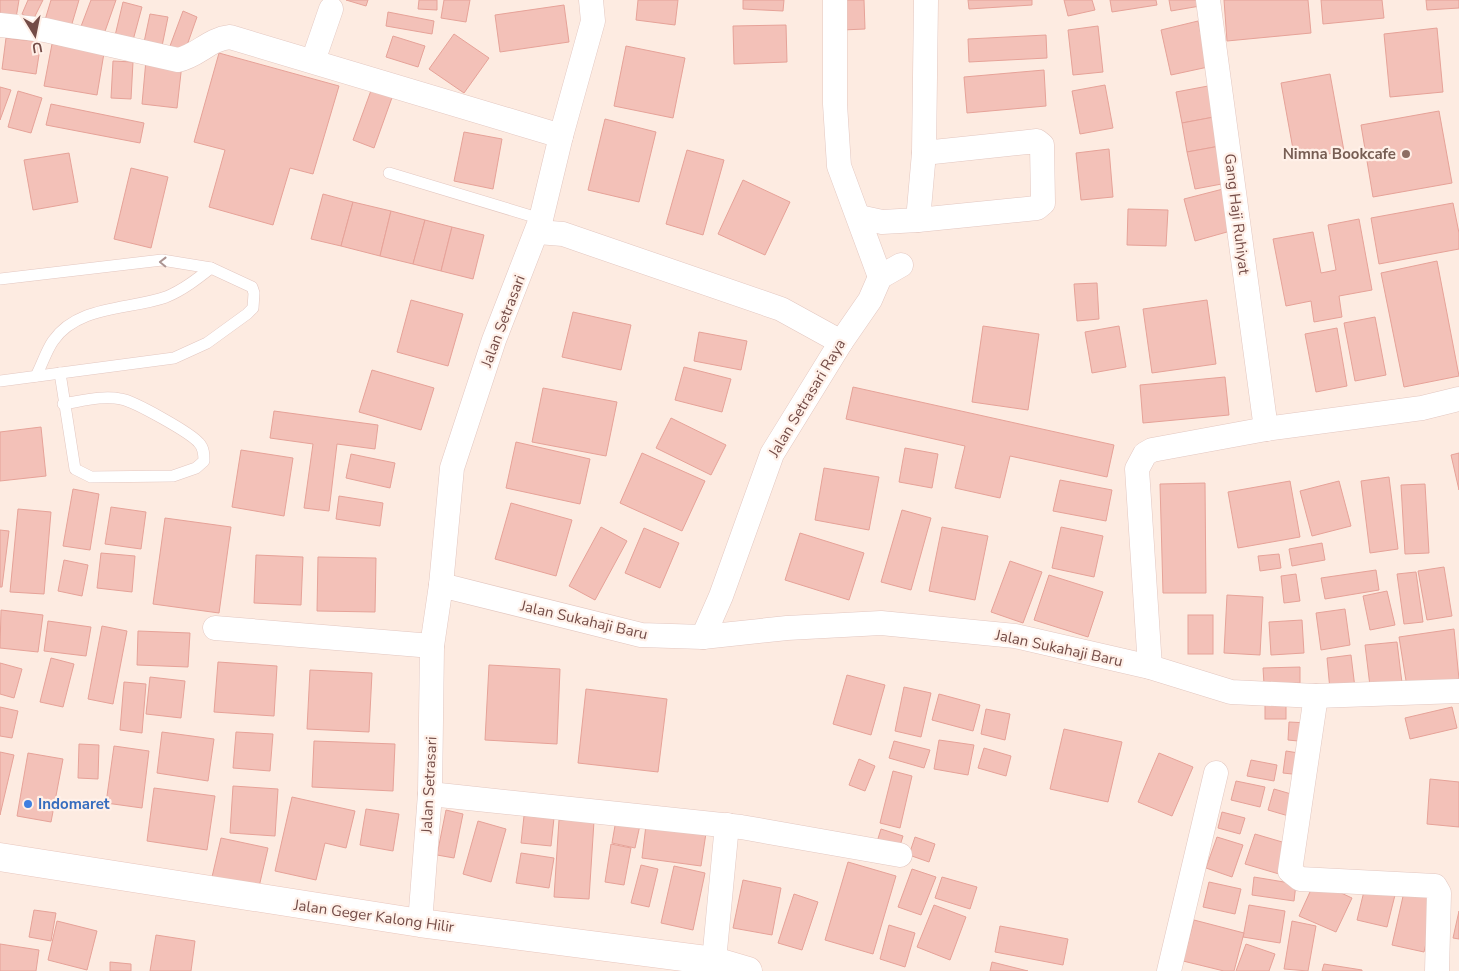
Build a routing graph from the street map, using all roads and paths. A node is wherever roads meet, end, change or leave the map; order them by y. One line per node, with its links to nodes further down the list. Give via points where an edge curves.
1 (591, 0): 8 (street, Jalan Setrasari, via 593,21)
2 (836, 0): 11 (street, via 838,166)
3 (926, 0): 9 (street)
4 (1208, 0): 24 (street, Gang Haji Ruhiyat)
5 (332, 9): 7 (street)
6 (0, 25): 7 (street, via 45,30 178,60 197,53 219,38 230,37)
7 (313, 61): 8 (street)
8 (561, 136): 13 (street, Jalan Setrasari)
9 (924, 153): 12 (street); 12 (street, via 1037,141 1042,145 1044,197 1037,208)
10 (389, 173): 13 (lane)
11 (859, 217): 12 (street, via 882,222); 16 (street)
12 (918, 220)
13 (540, 226): 18 (street, via 780,309); 25 (street, Jalan Setrasari, via 494,340 455,453)
14 (901, 265): 16 (street)
15 (211, 268): 17 (lane, one-way to 17, via 162,260); 19 (lane, via 252,287 254,300 253,308 247,314 207,343 174,358); 20 (lane, via 184,288 165,297 89,314 77,321 53,340)
16 (880, 277): 18 (street, Jalan Setrasari Raya, via 870,300)
17 (0, 279)
18 (841, 342): 27 (street, Jalan Setrasari Raya, via 772,454 721,596)
19 (60, 373): 20 (lane); 23 (lane)
20 (36, 376): 21 (lane)
21 (0, 381)
22 (1459, 400): 24 (street)
23 (63, 404): 23 (lane, via 122,398 198,441 204,452 204,461 191,470 172,476 91,476 75,469)
24 (1266, 429): 29 (street, via 1152,450 1140,461 1138,478)
25 (441, 585): 27 (street, Jalan Sukahaji Baru, via 641,635); 28 (street, Jalan Setrasari)
26 (215, 628): 28 (street)
27 (702, 637): 29 (street, Jalan Sukahaji Baru, via 881,623 1015,636)
28 (432, 646): 33 (street, Jalan Setrasari)
29 (1150, 667): 31 (street, Jalan Sukahaji Baru, via 1231,692)
30 (1459, 691): 31 (street, Jalan Sukahaji Baru)
31 (1316, 696): 41 (street, via 1290,870 1300,879 1435,886 1439,893)
32 (1216, 773): 40 (street)
33 (430, 794): 34 (street); 37 (street, Jalan Setrasari)
34 (727, 825): 35 (street); 38 (street)
35 (900, 856)
36 (0, 857): 37 (main road, Jalan Geger Kalong Hilir)
37 (420, 923): 38 (main road, Jalan Geger Kalong Hilir)
38 (714, 966): 39 (main road, Jalan Geger Kalong Hilir)
39 (748, 971)
40 (1169, 971)
41 (1437, 971)

